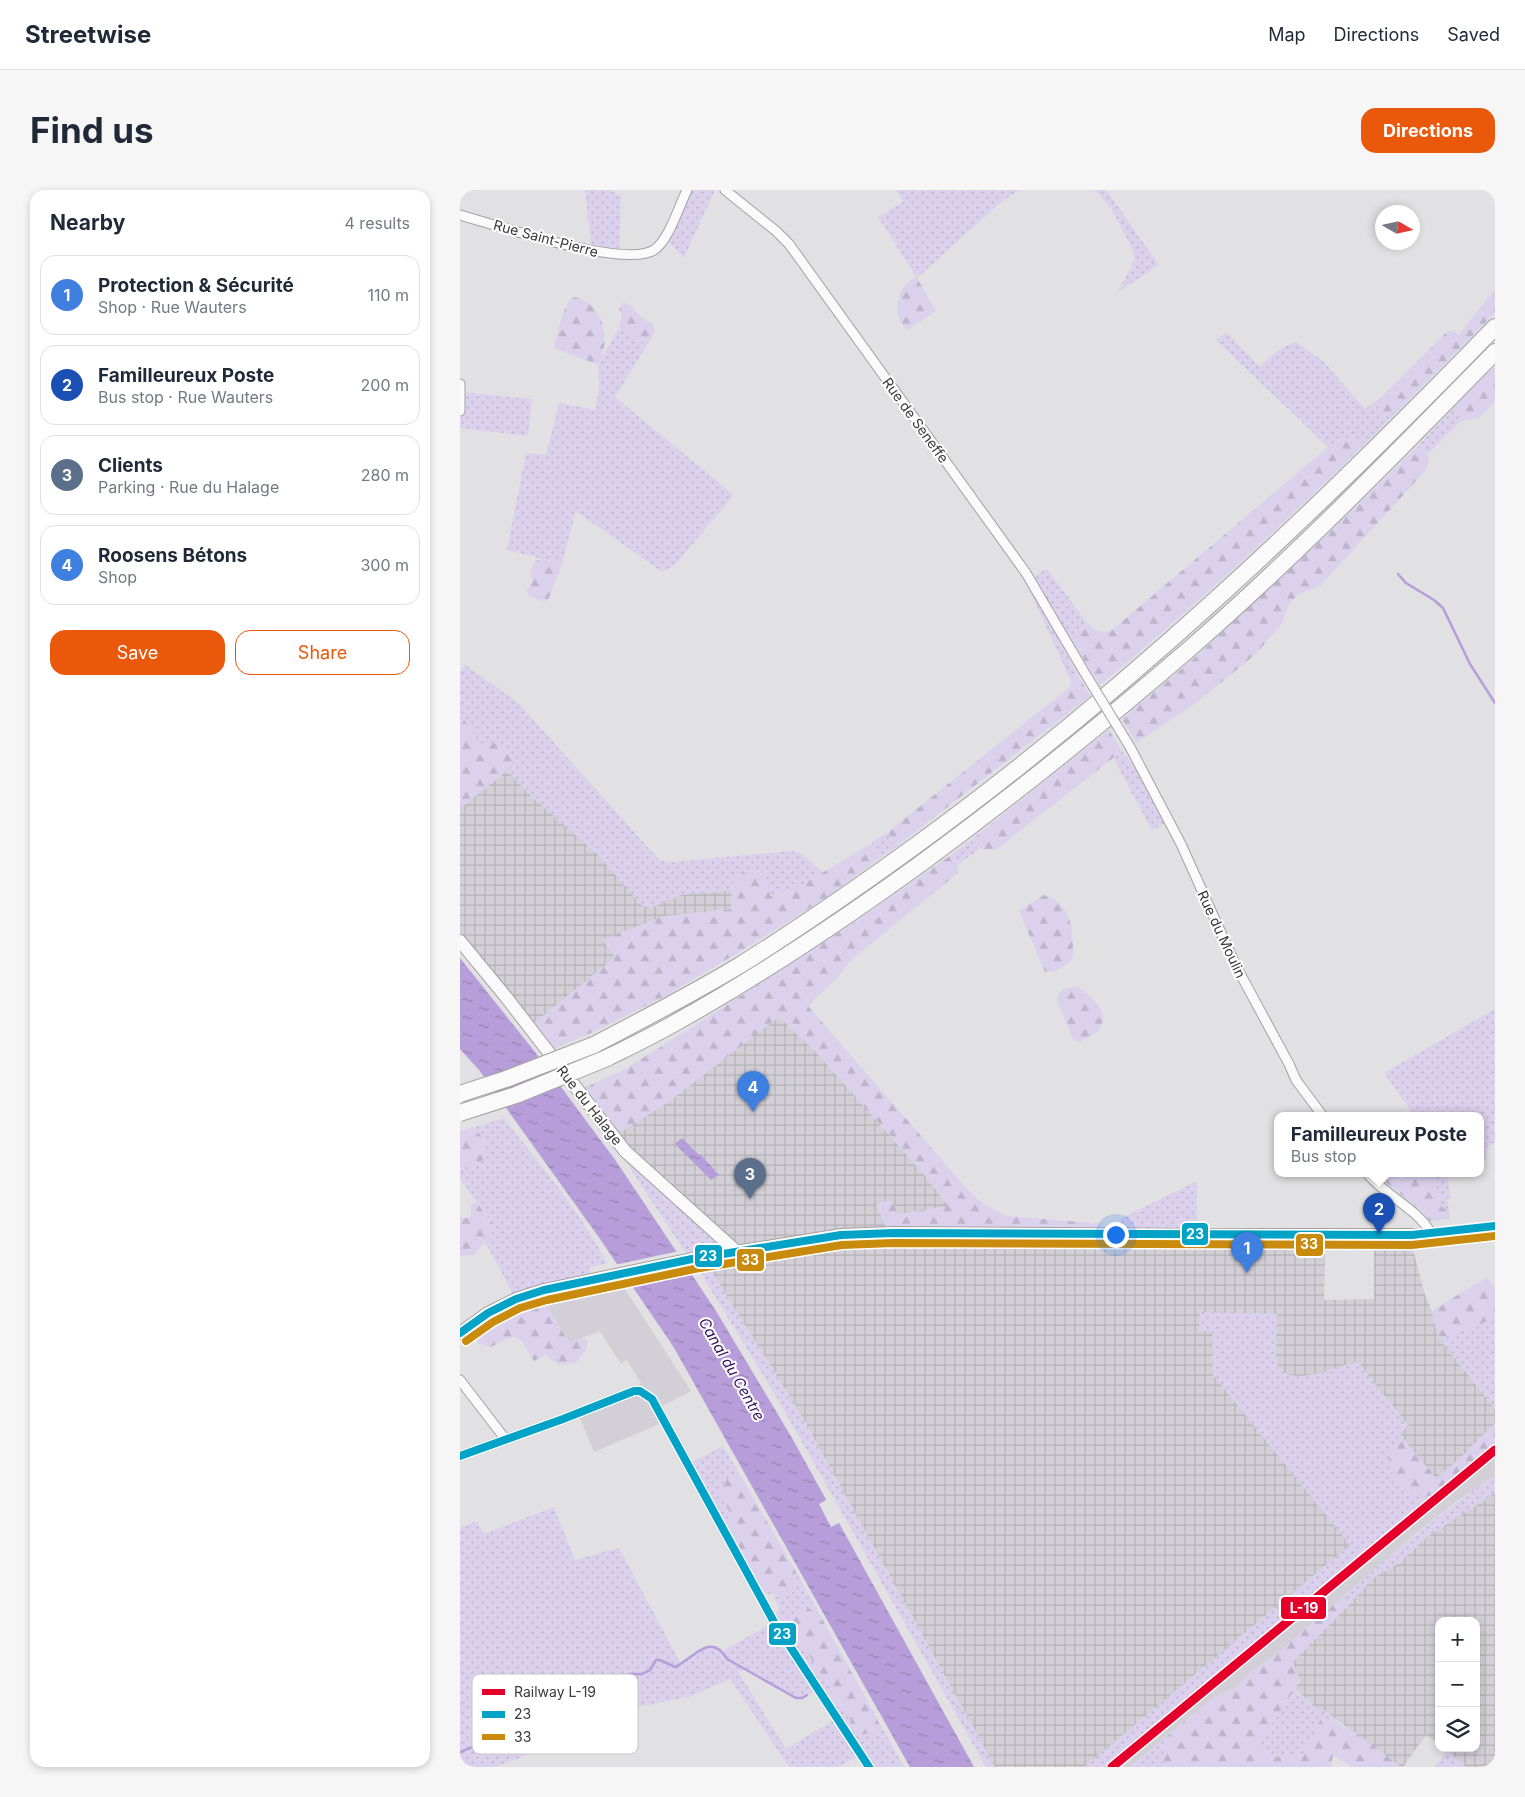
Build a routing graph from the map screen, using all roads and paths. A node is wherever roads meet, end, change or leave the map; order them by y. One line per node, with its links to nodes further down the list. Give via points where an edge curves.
1 (687, 190): 3 (street, Rue Saint-Pierre, via 662,243 653,250 636,254 592,252)
2 (725, 190): 8 (street, Rue de Seneffe, bridge, via 789,244 1026,574)
3 (460, 215)
4 (1495, 327): 10 (highway, bridge, via 1351,472 1176,637 1018,768 895,860 802,925 663,1009 594,1045)
5 (1495, 352): 12 (highway, bridge, via 1273,572 1188,649 1029,782 892,884 748,981 673,1024 607,1058 516,1095)
6 (460, 384): 7 (street)
7 (460, 411)
8 (1130, 747): 11 (street, Rue du Moulin, via 1181,844 1236,966 1296,1080)
9 (460, 941): 16 (street, Rue du Halage, via 626,1151)
10 (460, 1094)
11 (1320, 1112)
12 (460, 1113)
13 (1371, 1177): 14 (street, via 1419,1217)
14 (1431, 1233)
15 (1412, 1235): 16 (street, via 876,1233 824,1236)
16 (737, 1252): 17 (street, via 544,1290 516,1299)
17 (460, 1332)
18 (460, 1380): 19 (street)
19 (506, 1440): 20 (street); 21 (street, via 634,1391 652,1399 774,1622)
20 (460, 1456)
21 (870, 1767)

